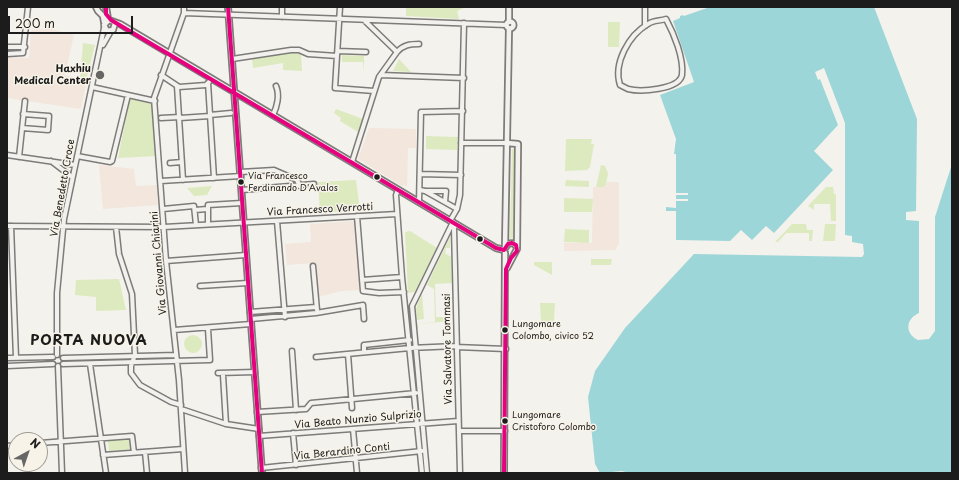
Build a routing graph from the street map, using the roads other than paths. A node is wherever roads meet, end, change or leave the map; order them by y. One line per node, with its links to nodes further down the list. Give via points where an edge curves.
1 (28, 7): 24 (street)
2 (96, 7): 15 (street)
3 (106, 7): 15 (street)
4 (184, 7): 10 (street)
5 (228, 7): 11 (street)
6 (282, 7): 12 (street)
7 (340, 7): 13 (street)
8 (510, 7): 18 (street)
9 (645, 7): 19 (street)
10 (184, 13): 11 (street); 29 (street, Via Giovanni Chiarini)
11 (229, 15): 12 (street); 31 (street)
12 (282, 17): 13 (street)
13 (339, 18): 14 (street); 30 (street)
14 (364, 19): 17 (street); 27 (street)
15 (107, 21): 16 (street); 20 (street)
16 (115, 23): 21 (street, via 115,28); 29 (street)
17 (464, 23): 18 (street); 35 (street)
18 (508, 25): 54 (street)
19 (645, 26): 19 (street, via 635,33 626,46 617,76 620,85 628,89 654,91 678,82 682,76 681,60 666,19)
20 (104, 28): 21 (street); 25 (street, Via Benedetto Croce)
21 (111, 31): 25 (street, Via Benedetto Croce)
22 (419, 44): 27 (street, via 407,45)
23 (7, 47): 24 (street)
24 (25, 47): 28 (street, via 23,53)
25 (100, 51): 37 (street, Via Benedetto Croce)
26 (366, 52): 30 (street)
27 (396, 53): 33 (street)
28 (7, 54)
29 (169, 54): 32 (street, Via Giovanni Chiarini); 34 (street)
30 (337, 54): 31 (street, via 308,54 299,50 286,50); 40 (street, via 335,88)
31 (232, 59): 41 (street)
32 (161, 75): 38 (street); 44 (street, Via Giovanni Chiarini)
33 (382, 75): 35 (street); 40 (street)
34 (211, 78): 36 (street); 41 (street)
35 (464, 78): 45 (street)
36 (208, 83): 38 (street); 48 (street)
37 (92, 86): 42 (street); 56 (street, Via Benedetto Croce)
38 (178, 86): 50 (street)
39 (276, 86): 49 (street, via 278,91)
40 (374, 90): 60 (street)
41 (235, 92): 49 (street); 63 (street)
42 (128, 94): 44 (street); 56 (street, via 112,161)
43 (25, 101): 47 (street)
44 (155, 101): 69 (street, Via Giovanni Chiarini)
45 (463, 111): 53 (street); 64 (street, via 421,112)
46 (231, 113): 48 (street)
47 (23, 114): 52 (street); 52 (street, via 49,116 48,130)
48 (210, 115): 50 (street); 67 (street)
49 (273, 115): 60 (street)
50 (180, 117): 51 (street); 59 (street)
51 (160, 118)
52 (22, 128): 57 (street)
53 (461, 142): 54 (street); 65 (street)
54 (507, 143): 93 (street, via 518,144); 94 (street)
55 (7, 155): 57 (street)
56 (77, 156): 62 (street, Via Benedetto Croce)
57 (19, 157): 58 (street)
58 (48, 161): 62 (street); 66 (street)
59 (182, 162): 61 (street); 68 (street)
60 (352, 162): 73 (street)
61 (170, 163)
62 (75, 165): 66 (street, Via Benedetto Croce)
63 (240, 174): 67 (street); 71 (street, via 274,170 297,180); 72 (street)
64 (420, 174): 65 (street); 74 (street)
65 (461, 175): 80 (street)
66 (72, 177): 88 (street, Via Benedetto Croce)
67 (214, 178): 68 (street)
68 (183, 180): 69 (street)
69 (161, 181): 78 (street, Via Giovanni Chiarini)
70 (314, 184): 71 (street)
71 (300, 186): 72 (street)
72 (242, 190): 77 (street)
73 (398, 190): 75 (street); 82 (street)
74 (423, 191): 75 (street); 76 (street); 76 (street, via 446,191)
75 (419, 202): 85 (street)
76 (445, 202): 80 (street)
77 (242, 203): 79 (street, via 208,205); 86 (street)
78 (162, 209): 81 (street, via 192,206); 92 (street, Via Giovanni Chiarini)
79 (207, 209): 81 (street); 87 (street)
80 (457, 209): 85 (street)
81 (195, 210): 89 (street)
82 (397, 214): 83 (street, Via Francesco Verrotti); 100 (street)
83 (357, 216): 84 (street, Via Francesco Verrotti); 101 (street)
84 (277, 221): 86 (street, Via Francesco Verrotti); 107 (street)
85 (453, 222): 94 (street, via 496,248); 106 (street); 119 (street, Via Salvatore Tommasi)
86 (244, 223): 87 (street, Via Francesco Verrotti); 95 (street)
87 (208, 224): 89 (street, Via Francesco Verrotti)
88 (63, 225): 90 (street, Via Francesco Verrotti); 91 (street, Via Francesco Verrotti); 127 (street, Via Benedetto Croce)
89 (196, 225): 92 (street, Via Francesco Verrotti)
90 (9, 226): 130 (street)
91 (116, 227): 92 (street, Via Francesco Verrotti); 125 (street, via 119,254 132,294)
92 (164, 227): 97 (street, Via Giovanni Chiarini)
93 (517, 247): 94 (street, via 512,243); 96 (street)
94 (505, 250): 96 (street); 99 (street)
95 (246, 255): 97 (street); 102 (street)
96 (513, 256): 99 (street)
97 (166, 262): 115 (street, Via Giovanni Chiarini)
98 (313, 266): 108 (street)
99 (506, 269): 121 (street)
100 (402, 277): 101 (street); 104 (street)
101 (362, 280): 104 (street, via 363,291)
102 (248, 283): 103 (street); 109 (street)
103 (200, 286)
104 (404, 292): 105 (street)
105 (404, 298): 106 (street); 116 (street)
106 (414, 300): 117 (street, via 412,310)
107 (284, 310): 108 (street); 109 (street); 110 (street)
108 (317, 310): 110 (street); 112 (street, via 363,305)
109 (250, 312): 111 (street)
110 (285, 316): 111 (street)
111 (251, 319): 113 (street)
112 (364, 319)
113 (251, 324): 114 (street); 139 (street)
114 (208, 328): 115 (street); 132 (street, via 210,360)
115 (174, 330): 126 (street, Via Giovanni Chiarini)
116 (409, 340): 117 (street); 120 (street); 123 (street, via 364,345)
117 (415, 340): 118 (street)
118 (416, 347): 119 (street); 120 (street); 143 (street)
119 (456, 347): 121 (street); 149 (street, Via Salvatore Tommasi)
120 (410, 348): 123 (street); 142 (street)
121 (506, 349): 156 (street)
122 (292, 351): 147 (street)
123 (364, 352): 124 (street)
124 (348, 354): 128 (street); 144 (street)
125 (136, 355): 126 (street); 131 (street); 133 (street)
126 (176, 355): 132 (street, Via Giovanni Chiarini)
127 (55, 356): 130 (street); 131 (street); 134 (street, Via Benedetto Croce)
128 (316, 357)
129 (7, 358): 130 (street)
130 (16, 358)
131 (63, 358): 135 (street)
132 (177, 361): 133 (street); 145 (street, Via Giovanni Chiarini)
133 (133, 362): 136 (street); 145 (street, via 132,373 136,382)
134 (53, 364): 137 (street); 138 (street)
135 (63, 364): 136 (street); 138 (street)
136 (90, 364): 159 (street)
137 (7, 366)
138 (58, 366): 160 (street)
139 (254, 372): 140 (street); 148 (street)
140 (218, 373)
141 (223, 375): 152 (street)
142 (414, 393): 143 (street); 144 (street); 150 (street)
143 (420, 393): 151 (street)
144 (351, 399): 146 (street); 147 (street, via 311,403 306,409)
145 (181, 407): 152 (street); 162 (street, Via Giovanni Chiarini)
146 (352, 408)
147 (296, 410): 148 (street)
148 (257, 412): 153 (street)
149 (458, 421): 151 (street, Via Beato Nunzio Sulprizio); 155 (street, Via Salvatore Tommasi)
150 (417, 423): 151 (street, Via Beato Nunzio Sulprizio); 154 (street, Via Beato Nunzio Sulprizio); 165 (street)
151 (422, 423): 163 (street)
152 (226, 424): 153 (street)
153 (259, 428): 158 (street)
154 (353, 428): 157 (street, Via Beato Nunzio Sulprizio); 168 (street)
155 (459, 431): 156 (street); 178 (street, Via Salvatore Tommasi)
156 (505, 431): 179 (street)
157 (293, 433): 158 (street, Via Beato Nunzio Sulprizio); 169 (street)
158 (259, 436): 170 (street)
159 (101, 438): 160 (street); 166 (street, via 132,436); 167 (street)
160 (61, 440): 161 (street); 171 (street)
161 (48, 442)
162 (183, 449): 164 (street); 174 (street, Via Giovanni Chiarini)
163 (425, 451): 165 (street, Via Berardino Conti); 177 (street)
164 (146, 452): 166 (street); 173 (street)
165 (420, 452): 168 (street, Via Berardino Conti); 176 (street)
166 (134, 453): 167 (street)
167 (104, 455): 172 (street)
168 (356, 459): 169 (street, Via Berardino Conti); 175 (street)
169 (296, 465): 170 (street, Via Berardino Conti)
170 (262, 471)
171 (62, 473)
172 (106, 473)
173 (147, 473)
174 (185, 473)
175 (357, 473)
176 (422, 473)
177 (427, 473)
178 (460, 473)
179 (504, 473)

